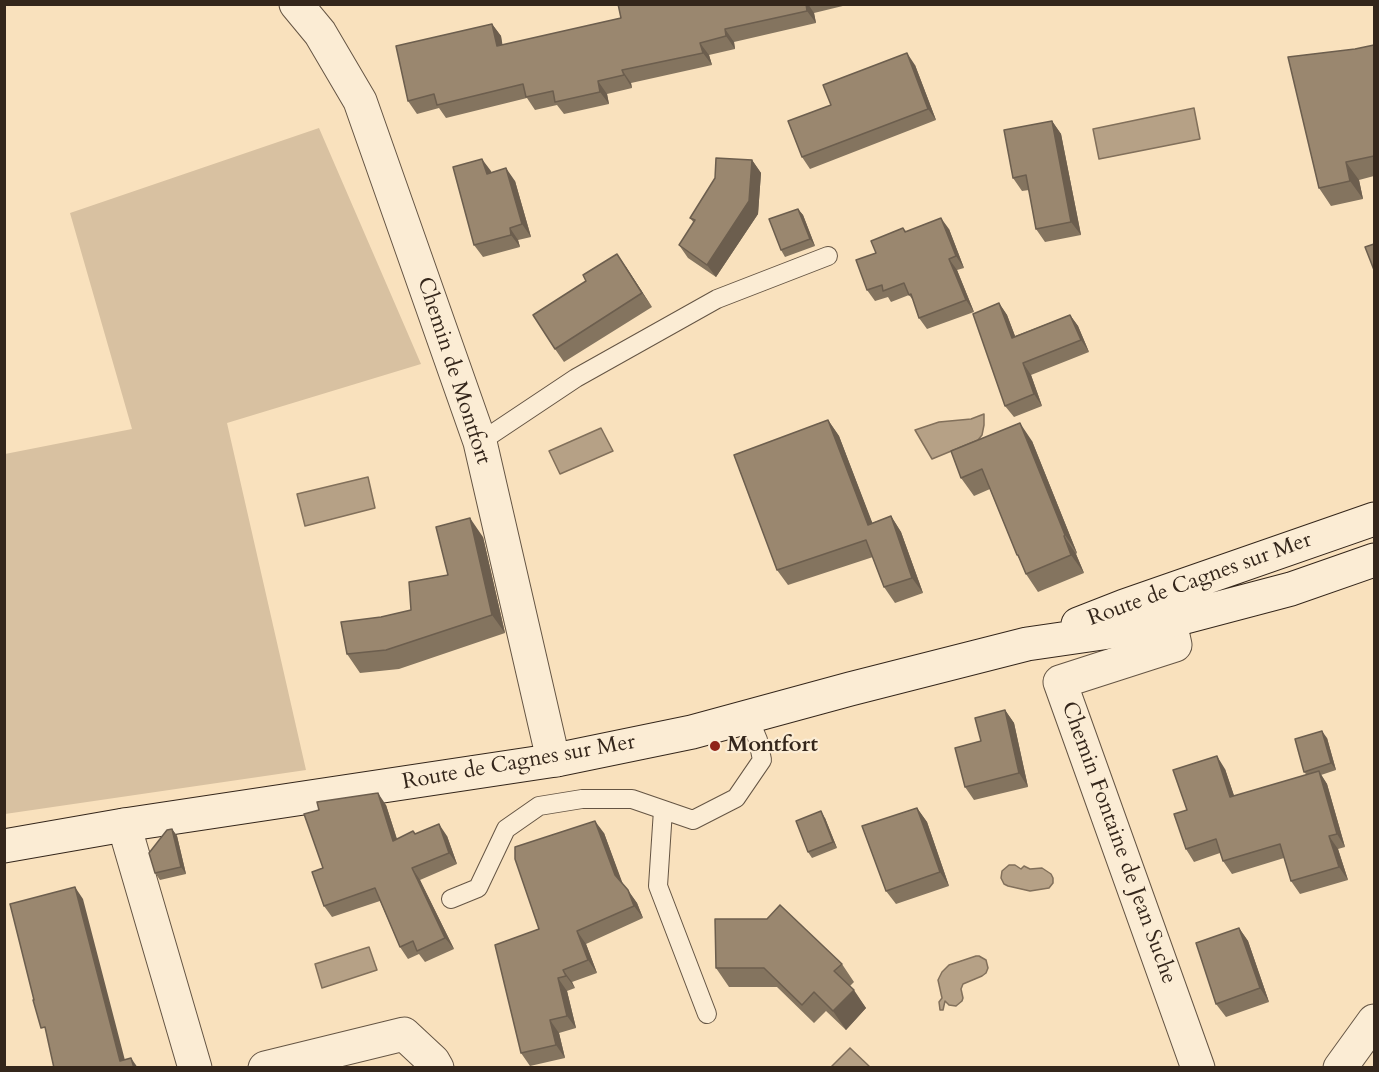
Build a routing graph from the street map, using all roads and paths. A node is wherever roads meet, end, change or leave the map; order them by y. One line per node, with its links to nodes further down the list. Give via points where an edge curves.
1 (296, 4): 3 (street, Chemin de Montfort, via 320,33 360,101)
2 (828, 256): 3 (lane, via 717,299 576,378)
3 (480, 442): 10 (street, Chemin de Montfort)
4 (1374, 519): 6 (street, Route de Cagnes sur Mer)
5 (1374, 536): 6 (street, via 1312,558)
6 (1271, 555): 8 (street, Route de Cagnes sur Mer)
7 (1374, 560): 8 (street, Route de Cagnes sur Mer, via 1291,589)
8 (1167, 606): 9 (street, Route de Cagnes sur Mer, via 1151,626 1026,644); 20 (street, Chemin Fontaine de Jean Suche, via 1175,645 1060,682)
9 (748, 716): 10 (street, Route de Cagnes sur Mer, via 692,732); 11 (lane, via 762,760 736,798 693,820)
10 (556, 760): 12 (street, Route de Cagnes sur Mer)
11 (663, 810): 14 (lane, via 632,799 582,799 539,806 506,829 478,888); 15 (lane, via 658,886)
12 (124, 825): 13 (street, Route de Cagnes sur Mer); 17 (street)
13 (4, 846)
14 (451, 899)
15 (707, 1014)
16 (1374, 1021): 21 (street)
17 (195, 1068)
18 (265, 1068): 19 (street, via 404,1034)
19 (437, 1068)
20 (1198, 1068)
21 (1340, 1068)

